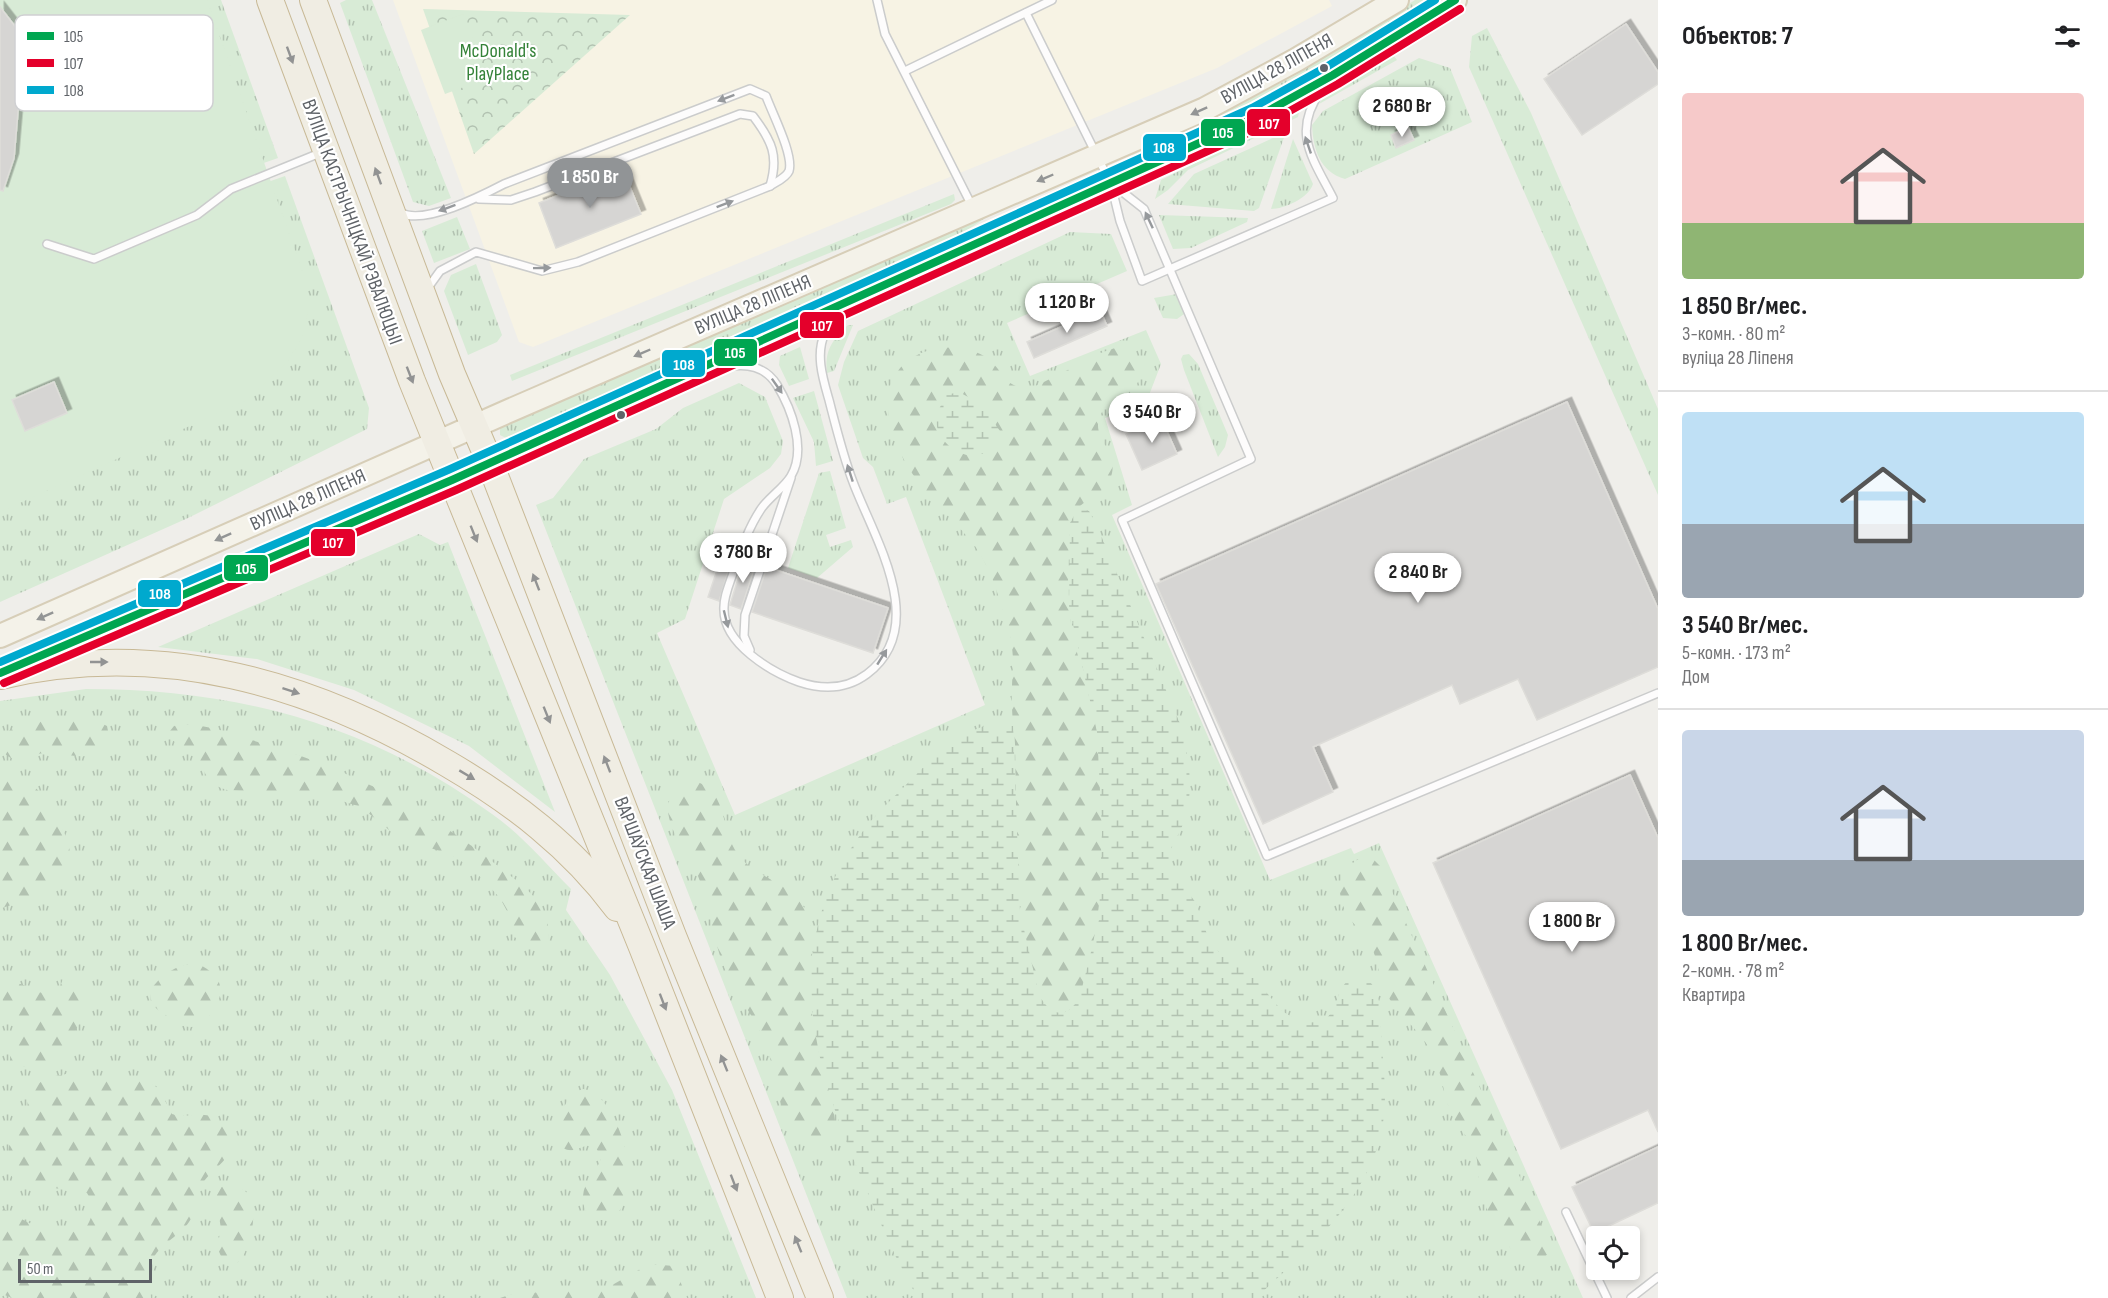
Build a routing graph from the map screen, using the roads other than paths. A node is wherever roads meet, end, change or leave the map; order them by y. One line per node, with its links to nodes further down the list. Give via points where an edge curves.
1 (270, 0): 10 (highway, ВУЛІЦА КАСТРЫЧНІЦКАЙ РЭВАЛЮЦЫІ, one-way to 10)
2 (877, 0): 8 (lane, via 885,34)
3 (1052, 0): 7 (lane)
4 (1397, 0): 11 (main road, ВУЛІЦА 28 ЛІПЕНЯ, one-way to 11, via 1205,109)
5 (1455, 0): 9 (main road, ВУЛІЦА 28 ЛІПЕНЯ)
6 (315, 1): 15 (highway, ВУЛІЦА КАСТРЫЧНІЦКАЙ РЭВАЛЮЦЫІ, one-way to 6)
7 (1026, 13): 8 (lane); 11 (lane)
8 (905, 71): 16 (lane)
9 (1333, 75): 12 (main road, ВУЛІЦА 28 ЛІПЕНЯ, via 1257,117); 18 (lane, one-way to 9, via 1333,198 1307,146 1305,133 1313,102)
10 (326, 151): 17 (lane, via 249,180 197,214 94,259); 23 (highway, ВУЛІЦА КАСТРЫЧНІЦКАЙ РЭВАЛЮЦЫІ, one-way to 23)
11 (1098, 155): 12 (lane); 16 (main road, ВУЛІЦА 28 ЛІПЕНЯ, one-way to 16)
12 (1111, 184): 18 (lane, one-way to 12, via 1144,209); 18 (lane, via 1142,281); 19 (main road, ВУЛІЦА 28 ЛІПЕНЯ)
13 (770, 186): 14 (lane, via 776,167 766,133 753,116 740,114 511,200); 14 (lane, one-way to 14, via 785,177 789,157 766,96 750,89); 20 (lane, one-way to 13, via 440,270 476,252 542,271 578,262)
14 (476, 198): 15 (lane, one-way to 15, via 421,218 408,217)
15 (391, 208): 20 (highway, ВУЛІЦА КАСТРЫЧНІЦКАЙ РЭВАЛЮЦЫІ)
16 (973, 208): 22 (main road, ВУЛІЦА 28 ЛІПЕНЯ, one-way to 22)
17 (47, 244)
18 (1172, 269): 30 (lane, via 1251,459 1122,520 1267,856)
19 (907, 275): 21 (main road, ВУЛІЦА 28 ЛІПЕНЯ); 28 (lane, one-way to 19, via 789,678 830,688 863,677 886,651 895,621 894,588 846,461 820,352 825,334 836,321 877,299)
20 (423, 296): 22 (highway, ВУЛІЦА КАСТРЫЧНІЦКАЙ РЭВАЛЮЦЫІ)
21 (646, 392): 24 (main road, ВУЛІЦА 28 ЛІПЕНЯ); 25 (lane, one-way to 25, via 736,365 766,373 786,400 794,423 796,448)
22 (474, 426): 23 (main road, ВУЛІЦА 28 ЛІПЕНЯ); 24 (highway, ВАРШАЎСКАЯ ШАША)
23 (437, 444): 26 (highway, ВАРШАЎСКАЯ ШАША); 27 (main road, ВУЛІЦА 28 ЛІПЕНЯ, one-way to 27)
24 (490, 463): 26 (main road, ВУЛІЦА 28 ЛІПЕНЯ); 35 (highway, ВАРШАЎСКАЯ ШАША, one-way to 24, via 673,936)
25 (791, 476): 28 (lane, via 744,621 746,643); 28 (lane, one-way to 28, via 755,519 724,602 729,631)
26 (452, 480): 29 (main road, ВУЛІЦА 28 ЛІПЕНЯ); 31 (highway, ВАРШАЎСКАЯ ШАША, one-way to 31)
27 (0, 636)
28 (757, 657)
29 (0, 675): 31 (highway, one-way to 31, via 72,663 180,667 263,682 354,714 438,758 520,810 602,888)
30 (1658, 693)
31 (642, 947): 34 (highway, ВАРШАЎСКАЯ ШАША, one-way to 34)
32 (1566, 1212): 36 (lane)
33 (1658, 1277): 37 (lane)
34 (780, 1298)
35 (820, 1298)
36 (1607, 1298)
37 (1631, 1298)

